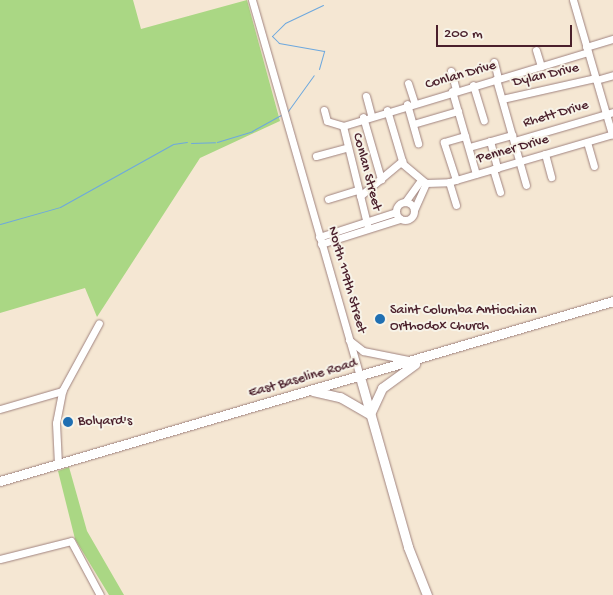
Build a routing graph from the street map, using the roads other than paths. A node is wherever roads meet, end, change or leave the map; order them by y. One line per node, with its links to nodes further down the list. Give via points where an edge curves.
1 (252, 0): 55 (street, North 119th Street)
2 (573, 0): 5 (street)
3 (613, 39): 5 (street, Conlan Drive)
4 (536, 50): 7 (street)
5 (587, 50): 7 (street, Conlan Drive); 11 (street)
6 (494, 62): 10 (street)
7 (541, 66): 10 (street, Conlan Drive)
8 (450, 71): 14 (street)
9 (613, 75): 11 (street, Dylan Drive)
10 (497, 78): 13 (street, Conlan Drive); 16 (street)
11 (596, 79): 16 (street, Dylan Drive); 21 (street)
12 (408, 83): 17 (street)
13 (473, 85): 14 (street, Conlan Drive); 24 (street)
14 (454, 91): 17 (street, Conlan Drive); 20 (street)
15 (366, 96): 22 (street)
16 (502, 100): 29 (street)
17 (410, 103): 19 (street, Conlan Drive); 25 (street)
18 (324, 110): 26 (street, via 327,121)
19 (387, 110): 22 (street, Conlan Drive); 37 (street)
20 (458, 111): 25 (street); 28 (street)
21 (609, 113): 27 (street); 29 (street, Rhett Drive)
22 (371, 115): 23 (street, Conlan Drive)
23 (362, 117): 26 (street, Conlan Drive); 43 (street)
24 (484, 120)
25 (413, 124): 32 (street)
26 (343, 126): 34 (street, Conlan Street)
27 (612, 134): 31 (street, Penner Drive)
28 (465, 136): 33 (street); 44 (street, via 444,142)
29 (513, 138): 30 (street, Rhett Drive); 38 (street)
30 (490, 141): 33 (street, Rhett Drive); 40 (street)
31 (587, 142): 35 (street, Penner Drive); 39 (street)
32 (418, 143)
33 (468, 147): 41 (street)
34 (346, 148): 36 (street); 48 (street, Conlan Street)
35 (545, 154): 38 (street, Penner Drive); 42 (street)
36 (316, 156)
37 (402, 161): 43 (street); 45 (street)
38 (520, 161): 40 (street, Penner Drive); 46 (street)
39 (594, 166)
40 (495, 168): 41 (street, Penner Drive); 47 (street)
41 (476, 174): 44 (street, Penner Drive)
42 (552, 177)
43 (381, 179): 48 (street)
44 (452, 181): 45 (street, Penner Drive); 51 (street)
45 (423, 182): 50 (street); 52 (street)
46 (526, 185)
47 (500, 192)
48 (359, 193): 49 (street); 54 (street, Conlan Street)
49 (328, 199)
50 (404, 202): 52 (street); 53 (street)
51 (456, 205)
52 (414, 211): 53 (street, via 411,218)
53 (398, 216): 54 (street); 55 (street)
54 (368, 224): 55 (street)
55 (320, 241): 58 (street, North 119th Street)
56 (613, 301): 59 (main road, East Baseline Road)
57 (99, 323): 61 (street)
58 (348, 340): 59 (street, via 382,357); 60 (street, North 119th Street)
59 (418, 361): 60 (main road, East Baseline Road); 64 (main road, via 382,388)
60 (360, 377): 62 (main road, East Baseline Road); 64 (main road, North 119th Street)
61 (62, 391): 63 (street); 65 (street, via 56,424)
62 (312, 391): 64 (main road, via 340,397); 65 (main road, East Baseline Road)
63 (0, 409)
64 (370, 414): 69 (main road, North 119th Street, via 408,547)
65 (58, 464): 66 (main road, East Baseline Road)
66 (0, 481)
67 (0, 559): 68 (street, via 71,541)
68 (100, 595)
69 (427, 595)

